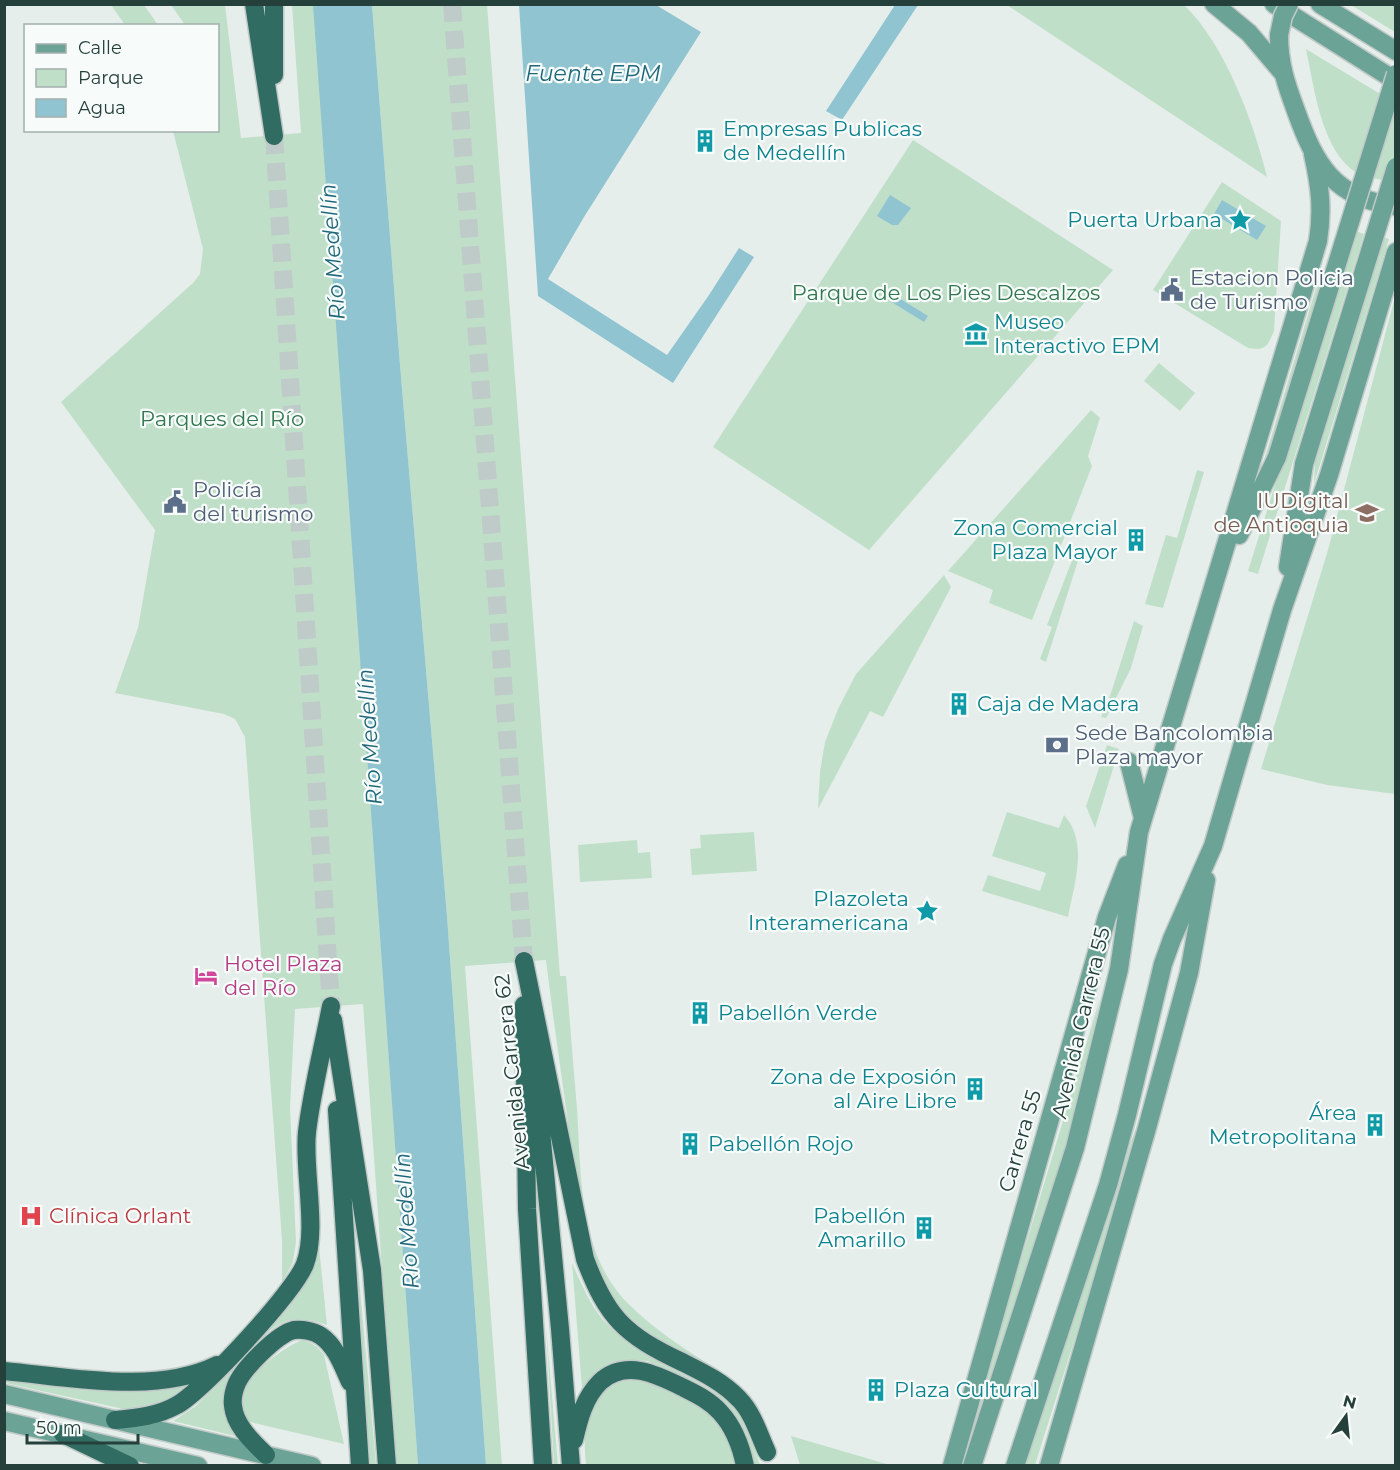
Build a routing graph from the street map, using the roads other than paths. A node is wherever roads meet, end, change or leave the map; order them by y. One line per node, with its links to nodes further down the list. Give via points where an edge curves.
1 (254, 4): 2 (highway, via 274,135)
2 (274, 4)
3 (1214, 4): 8 (main road, via 1249,33)
4 (1274, 4): 10 (main road)
5 (1289, 4): 8 (main road, bridge, via 1279,35)
6 (1320, 4): 7 (main road)
7 (1395, 51)
8 (1282, 72): 11 (main road)
9 (1395, 74): 15 (main road, Avenida Carrera 55, bridge, via 1277,457)
10 (1395, 81)
11 (1313, 154): 13 (main road, via 1327,173 1352,194 1373,203); 15 (main road, Avenida Carrera 55, via 1322,201 1318,241)
12 (1395, 167): 16 (main road, bridge, via 1304,464)
13 (1395, 206)
14 (1395, 252): 16 (main road, via 1329,475)
15 (1215, 586): 18 (main road, Avenida Carrera 55)
16 (1282, 610): 19 (main road)
17 (1129, 762): 18 (main road)
18 (1141, 825): 41 (main road, Carrera 55, via 1107,917); 42 (main road, Avenida Carrera 55, via 1122,951 1075,1148)
19 (1212, 846): 22 (main road, via 1189,973); 23 (main road, via 1163,964)
20 (524, 961): 31 (highway, via 585,1258 595,1285 605,1304 633,1335 706,1374 741,1400); 33 (highway, Avenida Carrera 62); 39 (highway, Avenida Carrera 62, via 527,1209)
21 (331, 1006): 24 (highway, via 307,1133 310,1225 306,1263 299,1277); 26 (highway); 38 (highway, via 372,1270)
22 (1167, 1052): 23 (main road); 44 (main road)
23 (1127, 1115): 43 (main road, via 1108,1185)
24 (226, 1361): 25 (highway, via 190,1376 162,1381 122,1382); 29 (highway, via 177,1406)
25 (4, 1371)
26 (355, 1393): 32 (highway, via 337,1354 319,1334 295,1330 274,1341 237,1383 233,1397 241,1427); 37 (highway)
27 (4, 1394): 29 (main road)
28 (4, 1420): 30 (main road)
29 (115, 1420): 32 (main road)
30 (63, 1434): 34 (highway); 35 (main road)
31 (767, 1452)
32 (266, 1455): 36 (main road)
33 (571, 1461): 40 (highway, via 591,1392 602,1380 628,1370 662,1377 708,1401 733,1428)
34 (130, 1466)
35 (198, 1466)
36 (312, 1466)
37 (360, 1466)
38 (387, 1466)
39 (543, 1466)
40 (745, 1466)
41 (952, 1466)
42 (972, 1466)
43 (1015, 1466)
44 (1048, 1466)

